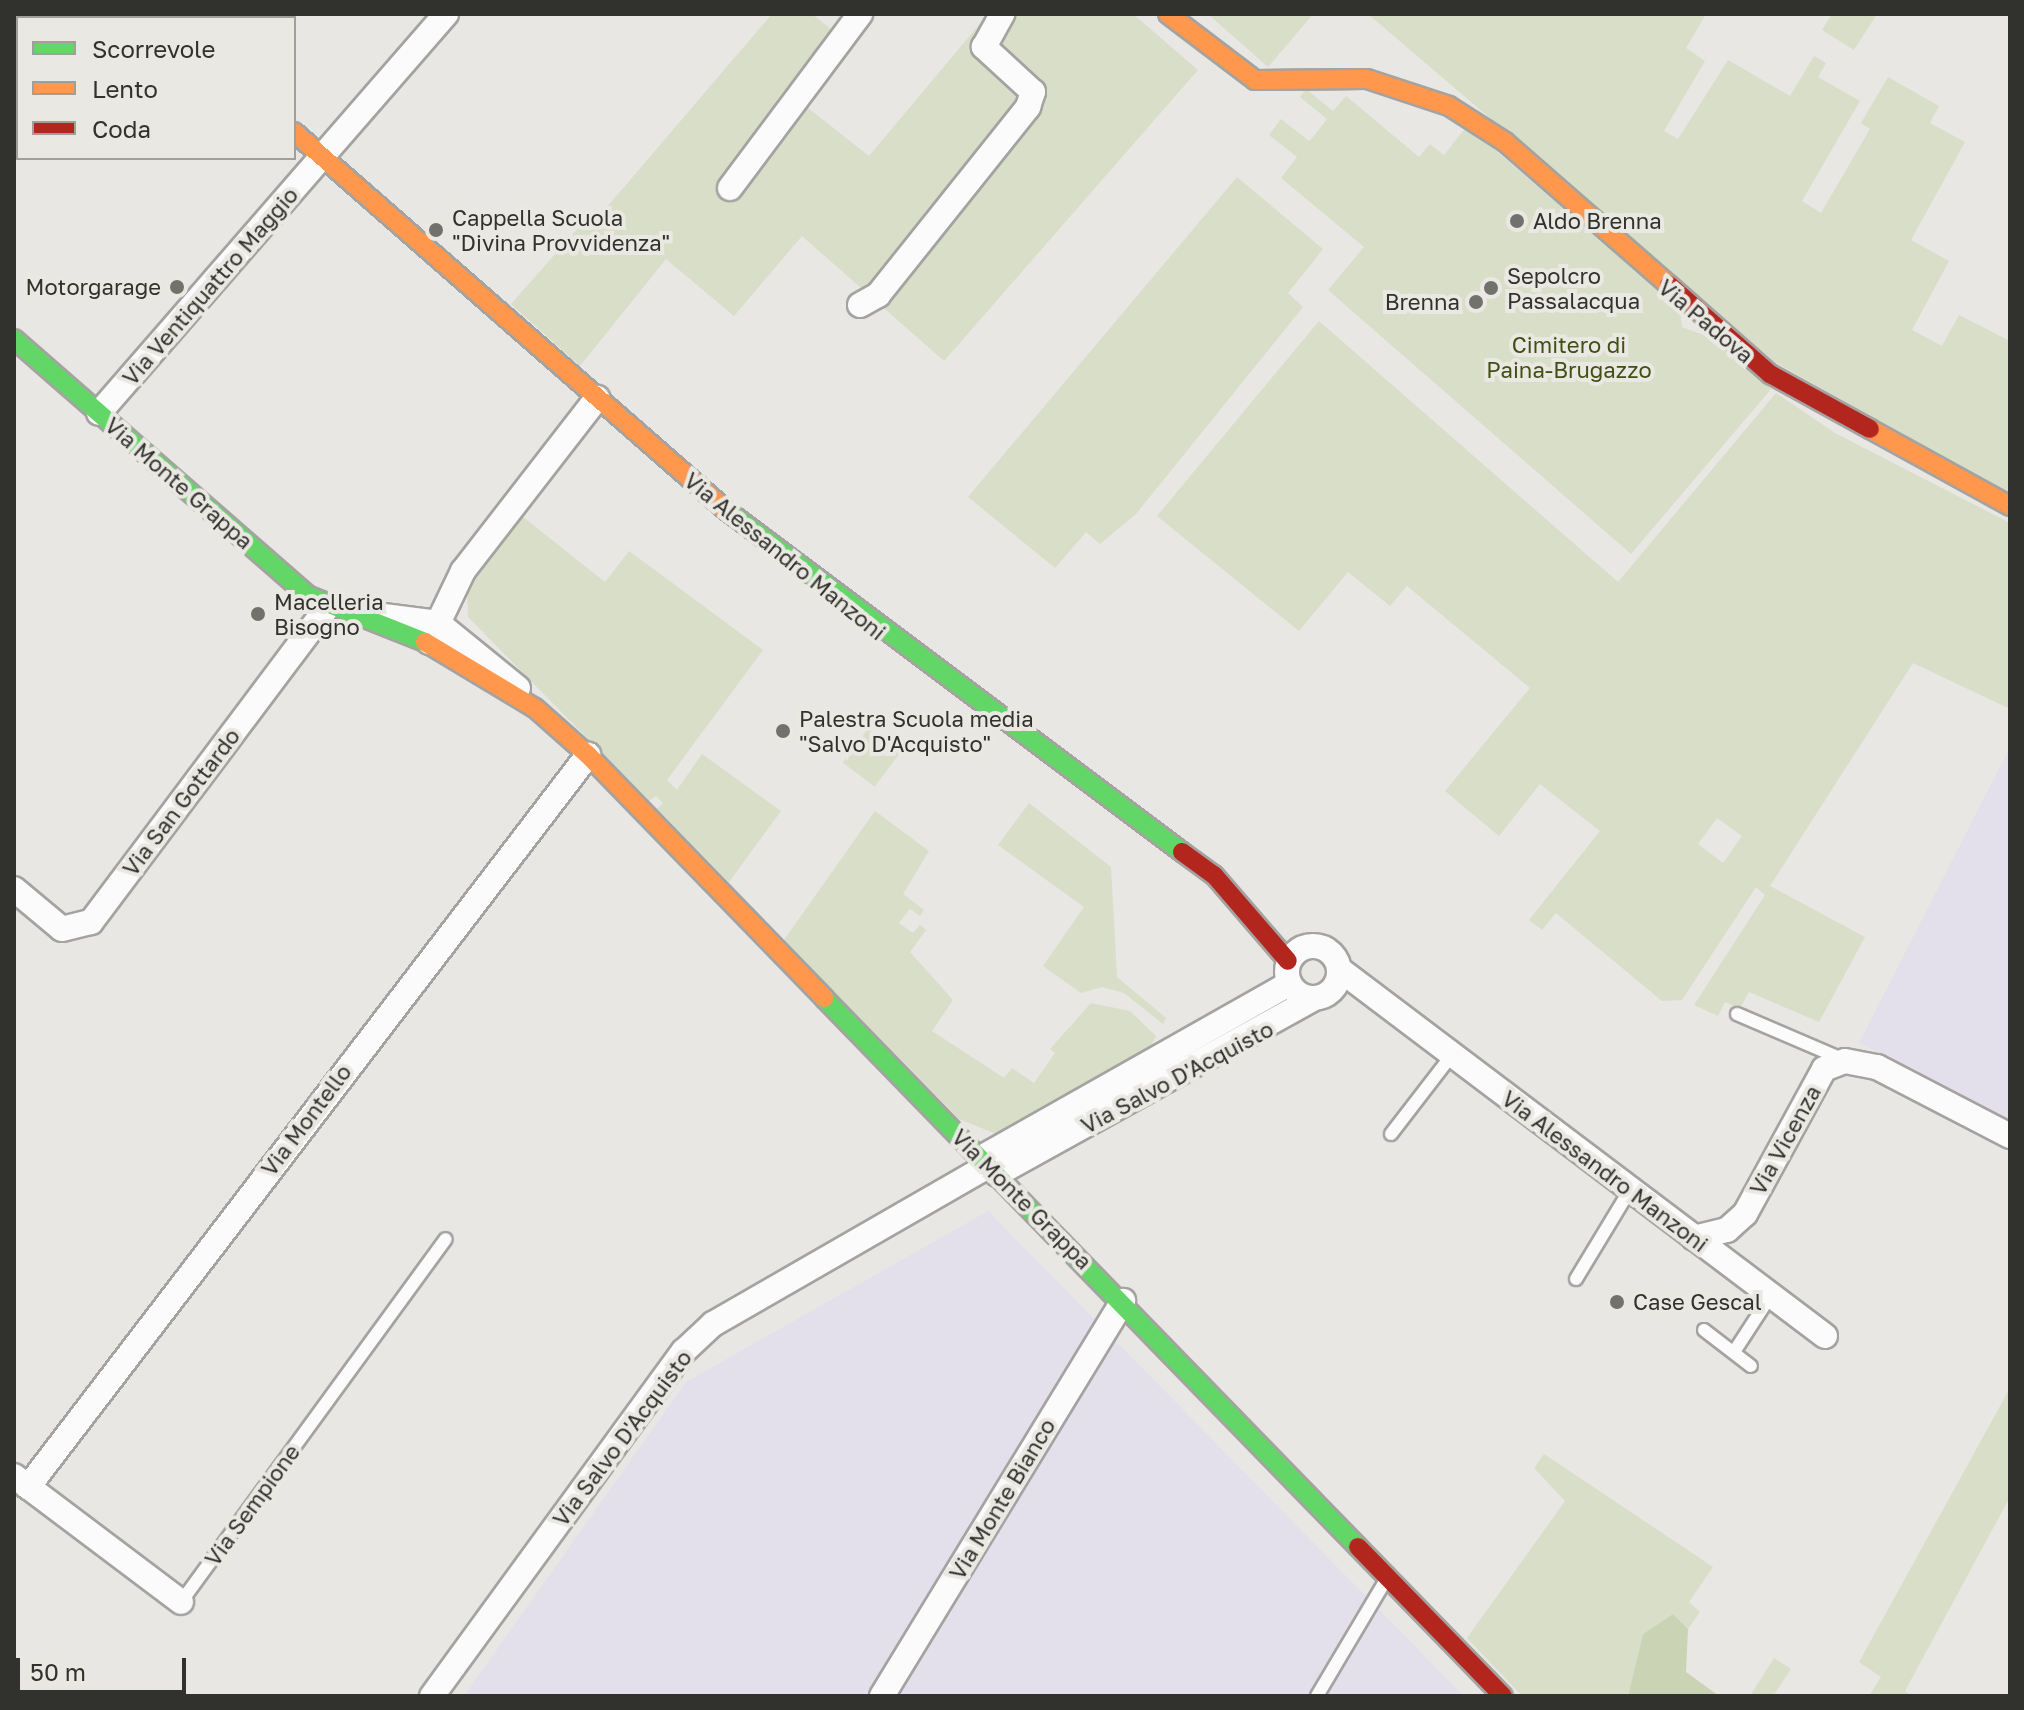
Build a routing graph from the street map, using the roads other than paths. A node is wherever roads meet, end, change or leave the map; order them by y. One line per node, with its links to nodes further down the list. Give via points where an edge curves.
1 (446, 14): 6 (street, Via Ventiquattro Maggio)
2 (860, 14): 7 (street)
3 (1002, 14): 8 (street, via 984,47 1033,92 1028,107 878,295)
4 (1168, 14): 12 (street, Via Padova, via 1242,75 1268,83 1367,79 1449,106 1505,142 1770,374)
5 (296, 134): 6 (street, Via Alessandro Manzoni)
6 (321, 156): 10 (street, Via Alessandro Manzoni); 11 (street, Via Ventiquattro Maggio)
7 (730, 188)
8 (860, 305)
9 (14, 339): 11 (street, Via Monte Grappa)
10 (597, 398): 15 (street, via 463,571); 20 (street, Via Alessandro Manzoni, via 773,551 1214,875)
11 (99, 413): 13 (street, Via Monte Grappa)
12 (2010, 506)
13 (328, 606): 14 (street, Via Monte Grappa); 18 (street, Via San Gottardo, via 91,922 62,929)
14 (351, 616): 15 (street, Via Monte Grappa)
15 (434, 633): 16 (street, Via Monte Grappa, via 496,664)
16 (535, 708): 17 (street, Via Monte Grappa)
17 (588, 755): 28 (street, Via Monte Grappa); 39 (street, Via Montello)
18 (14, 889)
19 (1339, 969): 20 (street, Via Salvo D'Acquisto, via 1325,949 1312,946); 21 (street); 22 (street, Via Alessandro Manzoni)
20 (1288, 972): 21 (street, Via Alessandro Manzoni); 28 (street, Via Salvo D'Acquisto)
21 (1322, 996): 22 (street, Via Alessandro Manzoni); 28 (street, Via Salvo D'Acquisto)
22 (1384, 1007): 24 (street, Via Alessandro Manzoni)
23 (1737, 1014): 25 (lane)
24 (1451, 1056): 26 (lane); 29 (street, Via Alessandro Manzoni)
25 (1845, 1061): 27 (street, via 1877,1067); 30 (street, Via Vicenza, via 1824,1069 1745,1214 1727,1230)
26 (1391, 1134)
27 (2010, 1136)
28 (989, 1165): 34 (street, Via Monte Grappa); 42 (street, Via Salvo D'Acquisto, via 713,1324 684,1351)
29 (1630, 1190): 30 (street, Via Alessandro Manzoni); 32 (lane)
30 (1694, 1238): 33 (street, Via Alessandro Manzoni)
31 (446, 1239): 41 (lane, Via Sempione)
32 (1576, 1279)
33 (1771, 1295): 36 (street, Via Alessandro Manzoni); 37 (lane)
34 (1123, 1301): 40 (street, Via Monte Grappa); 43 (street, Via Monte Bianco)
35 (1704, 1330): 37 (lane)
36 (1825, 1336)
37 (1734, 1352): 38 (lane)
38 (1751, 1366)
39 (21, 1482): 41 (street, Via Sempione)
40 (1388, 1576): 44 (lane); 45 (street, Via Monte Grappa)
41 (181, 1602)
42 (432, 1696)
43 (882, 1696)
44 (1317, 1696)
45 (1503, 1696)

